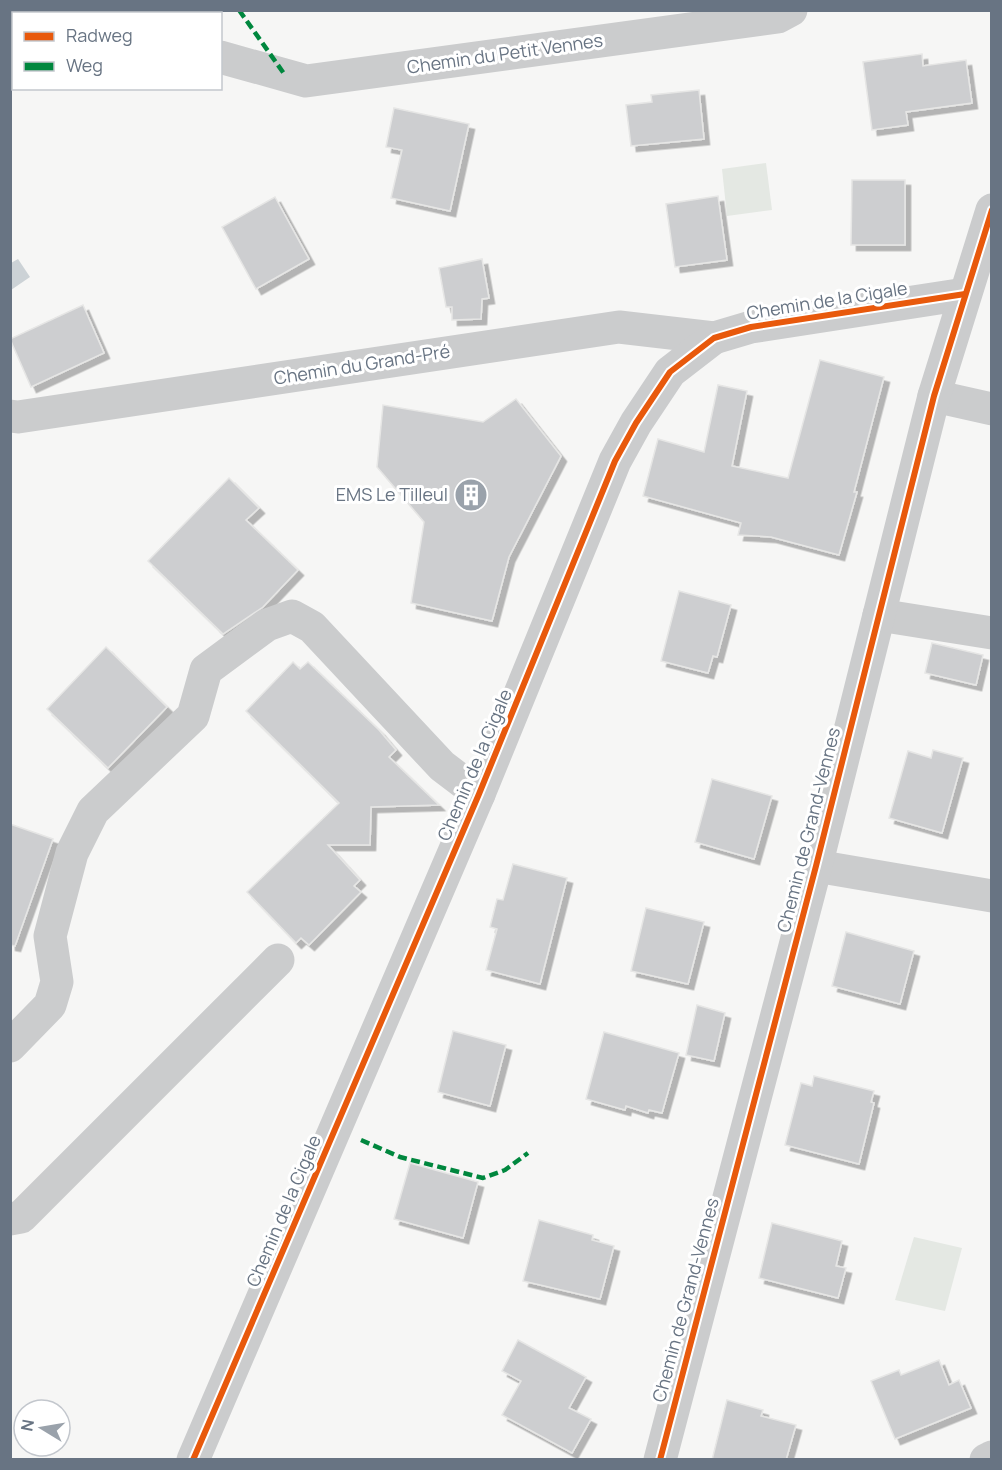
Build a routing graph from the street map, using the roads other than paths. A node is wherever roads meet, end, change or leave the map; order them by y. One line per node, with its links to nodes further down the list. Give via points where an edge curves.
1 (791, 10): 2 (street, Chemin du Petit Vennes, via 778,17 306,81)
2 (222, 58)
3 (992, 210): 4 (street, Chemin de Grand-Vennes)
4 (985, 255): 5 (street, Chemin de Grand-Vennes)
5 (965, 294): 6 (street, Chemin de la Cigale, via 751,327); 7 (street, Chemin de Grand-Vennes)
6 (714, 338): 9 (street, Chemin du Grand-Pré, via 619,327); 12 (street, Chemin de la Cigale, via 670,372 615,461)
7 (934, 396): 8 (street); 10 (street, Chemin de Grand-Vennes)
8 (992, 409)
9 (10, 416)
10 (879, 615): 11 (street); 13 (street, Chemin de Grand-Vennes)
11 (992, 633)
12 (479, 795): 16 (street, Chemin de la Cigale, via 442,766 312,627 292,616 267,625 206,670 193,716 93,811 72,853 50,936 57,982 51,1005); 19 (street, Chemin de la Cigale)
13 (816, 866): 14 (street, Chemin de Grand-Vennes); 20 (street, Chemin de Grand-Vennes)
14 (992, 896)
15 (278, 960): 17 (street, via 21,1217)
16 (10, 1046)
17 (10, 1219)
18 (992, 1457): 21 (street)
19 (193, 1460)
20 (660, 1460)
21 (986, 1460)

